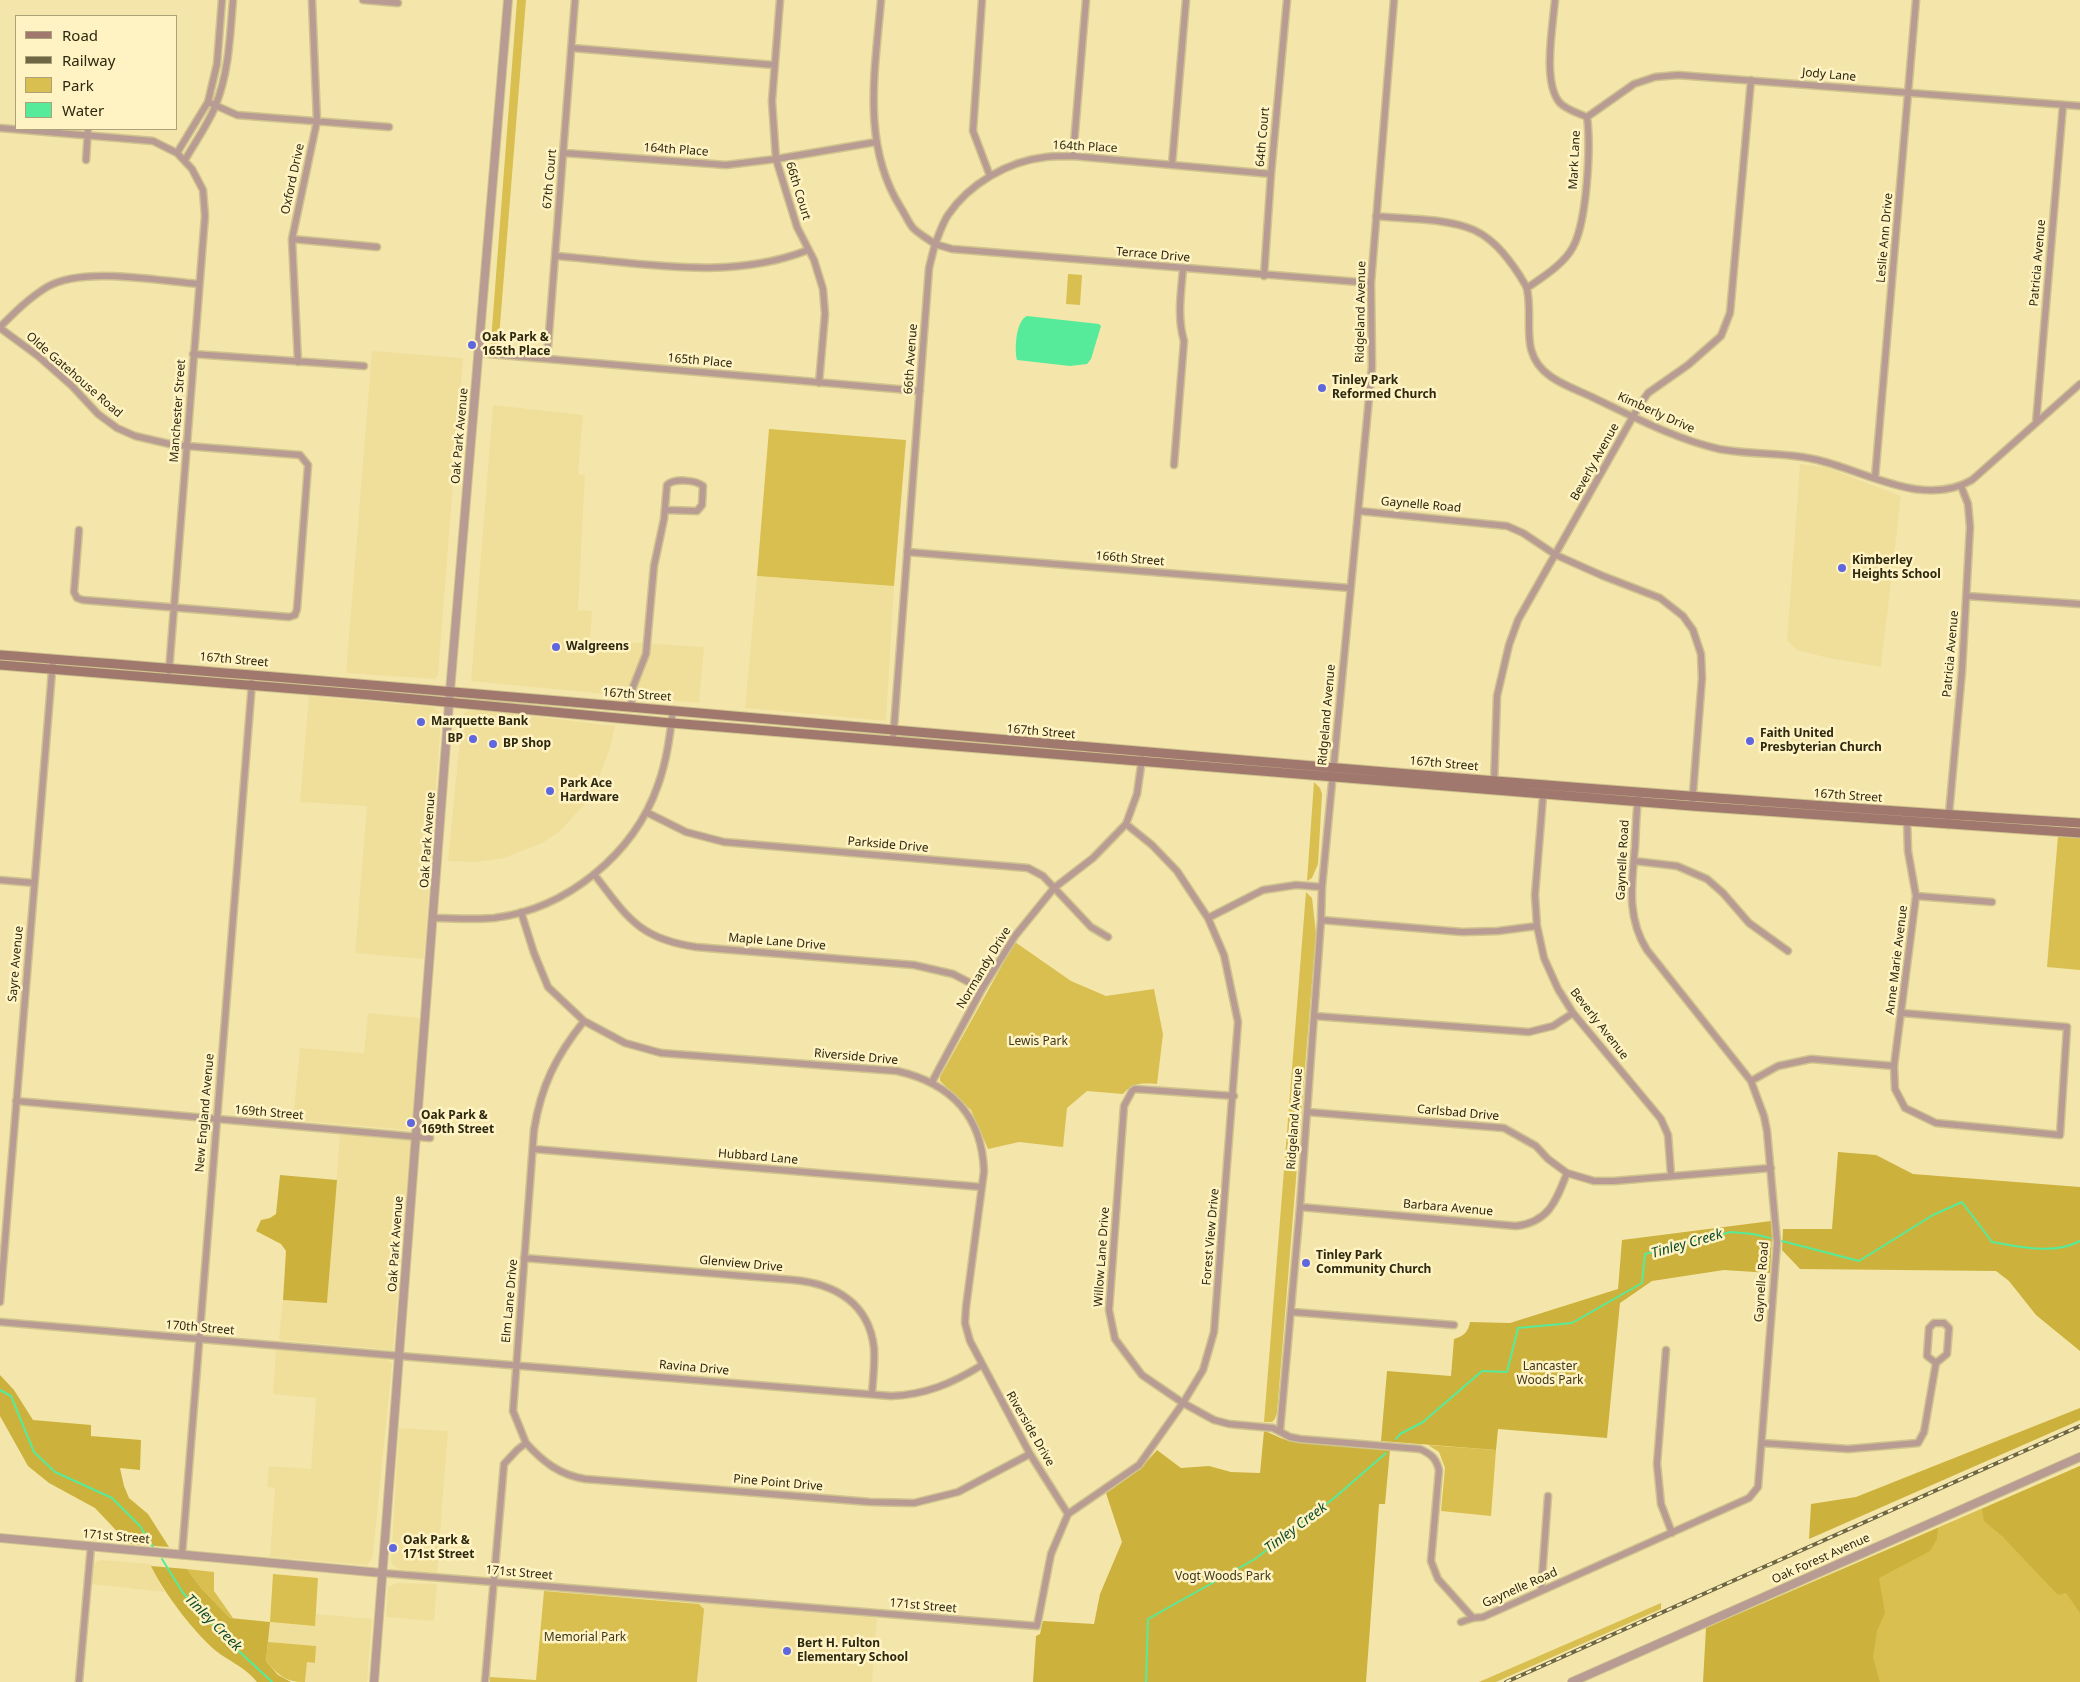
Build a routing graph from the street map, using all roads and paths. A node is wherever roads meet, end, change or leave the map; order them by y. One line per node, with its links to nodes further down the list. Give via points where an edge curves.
1 (222, 0): 17 (street)
2 (233, 0): 18 (street)
3 (312, 0): 28 (street, Oxford Drive)
4 (363, 0): 16 (street)
5 (508, 0): 56 (street, Oak Park Avenue)
6 (575, 0): 19 (street, 67th Court)
7 (780, 0): 20 (street, 66th Court)
8 (881, 0): 34 (street, via 873,97)
9 (982, 0): 43 (street, via 973,131)
10 (1086, 0): 37 (street)
11 (1186, 0): 41 (street)
12 (1287, 0): 42 (street, 64th Court)
13 (1394, 0): 44 (street, Ridgeland Avenue)
14 (1555, 0): 27 (street, Mark Lane, via 1550,73 1553,92 1560,103)
15 (1916, 0): 22 (street, Leslie Ann Drive)
16 (398, 3)
17 (220, 27): 18 (street); 23 (street, via 217,64)
18 (230, 28): 25 (street, via 227,64)
19 (572, 48): 20 (street); 36 (street, 67th Court)
20 (774, 65): 38 (street, 66th Court, via 772,101)
21 (1751, 80): 22 (street, Jody Lane); 27 (street, Jody Lane, via 1678,75 1654,77 1634,84); 64 (street, Beverly Avenue, via 1730,313 1721,336 1648,393)
22 (1909, 92): 24 (street, Jody Lane); 68 (street, Leslie Ann Drive)
23 (208, 102): 25 (street); 35 (street)
24 (2063, 105): 26 (street, Jody Lane); 65 (street, Patricia Avenue)
25 (215, 106): 28 (street, via 237,115); 40 (street)
26 (2080, 106)
27 (1587, 117): 54 (street, Mark Lane, via 1589,135 1582,223 1572,248 1550,273)
28 (317, 121): 29 (street); 45 (street, Oxford Drive)
29 (388, 127)
30 (0, 128): 31 (street, Manchester Street)
31 (15, 129)
32 (44, 130): 33 (street, Manchester Street)
33 (88, 132): 35 (street, Manchester Street, via 153,141); 39 (street)
34 (876, 142): 38 (street, 164th Place); 46 (street, via 894,196 913,228)
35 (177, 153): 40 (street, Manchester Street)
36 (564, 153): 38 (street, 164th Place, via 726,165); 49 (street, 67th Court)
37 (1073, 156): 41 (street, 164th Place); 43 (street, 164th Place, via 1016,163)
38 (776, 159): 48 (street, 66th Court, via 797,227)
39 (86, 160)
40 (184, 160): 53 (street, Manchester Street, via 203,190 205,216)
41 (1172, 165): 42 (street, 164th Place)
42 (1271, 174): 51 (street, 64th Court)
43 (990, 176): 46 (street, 164th Place, via 947,216)
44 (1376, 216): 52 (street, Ridgeland Avenue); 54 (street, via 1446,223 1484,235 1501,250)
45 (292, 239): 47 (street); 59 (street, Oxford Drive)
46 (935, 244): 50 (street, Terrace Drive, via 952,249); 63 (street, 66th Avenue, via 929,268)
47 (377, 248)
48 (808, 250): 49 (street, via 758,264 720,268); 61 (street, 66th Court, via 817,268 824,297)
49 (555, 256): 58 (street, 67th Court)
50 (1183, 269): 51 (street, Terrace Drive); 67 (street, via 1179,315 1184,341)
51 (1264, 276): 52 (street, Terrace Drive)
52 (1371, 283): 71 (street, Ridgeland Avenue, via 1372,367)
53 (199, 284): 55 (street, via 100,276 73,278 49,286 28,300); 57 (street, Manchester Street)
54 (1527, 288): 64 (street, Kimberly Drive, via 1529,343 1535,363 1550,377)
55 (0, 327): 66 (street, Olde Gatehouse Road, via 38,356 117,428 153,442)
56 (478, 353): 58 (street, 165th Place); 87 (street, Oak Park Avenue)
57 (193, 354): 59 (street); 66 (street, Manchester Street)
58 (547, 359): 61 (street, 165th Place)
59 (298, 362): 60 (street)
60 (364, 366)
61 (820, 383): 63 (street, 165th Place)
62 (2080, 384): 65 (street, Kimberly Drive)
63 (920, 391): 73 (street, 66th Avenue)
64 (1633, 417): 68 (street, Kimberly Drive, via 1689,441 1721,449 1811,458); 74 (street, Beverly Avenue)
65 (2036, 423): 69 (street, Kimberly Drive)
66 (186, 446): 78 (street, Manchester Street); 78 (street, Olde Gatehouse Road, via 300,455 308,465 295,615)
67 (1174, 465)
68 (1875, 478): 69 (street, Kimberly Drive, via 1921,491)
69 (1961, 486): 76 (street, Patricia Avenue, via 1968,504 1970,527)
70 (666, 510): 70 (street, via 669,483 696,482 703,486 702,505 697,511); 89 (street, via 654,566 646,654 633,687)
71 (1359, 510): 74 (street, Gaynelle Road, via 1507,526); 75 (street, Ridgeland Avenue)
72 (79, 530): 78 (street, via 74,592 77,598)
73 (907, 552): 75 (street, 166th Street); 92 (street, 66th Avenue)
74 (1556, 555): 95 (street, Beverly Avenue, via 1518,620 1509,645 1497,696); 98 (street, Gaynelle Road, via 1660,598 1683,616 1693,630 1701,654 1702,678)
75 (1350, 588): 94 (street, Ridgeland Avenue)
76 (1967, 596): 77 (street); 103 (street, Patricia Avenue)
77 (2080, 604)
78 (174, 607): 82 (street, Manchester Street)
79 (0, 654): 80 (main road, 167th Street)
80 (53, 659): 82 (main road, 167th Street); 83 (street, Sayre Avenue)
81 (0, 666): 83 (main road, 167th Street)
82 (169, 668): 84 (main road, 167th Street); 85 (street, Manchester Street)
83 (52, 670): 85 (main road, 167th Street); 110 (street, Sayre Avenue)
84 (252, 674): 86 (street, New England Avenue); 87 (main road, 167th Street)
85 (168, 680): 86 (main road, 167th Street)
86 (252, 686): 88 (main road, 167th Street); 133 (street, New England Avenue)
87 (450, 691): 88 (street, Oak Park Avenue); 89 (main road, 167th Street)
88 (450, 702): 91 (main road, 167th Street); 116 (street, Oak Park Avenue)
89 (631, 706): 90 (main road, 167th Street)
90 (673, 710): 91 (street); 92 (main road, 167th Street)
91 (671, 723): 92 (main road, 167th Street); 101 (street, via 663,769)
92 (893, 735): 93 (main road, 167th Street)
93 (1142, 757): 94 (main road, 167th Street); 105 (street, Normandy Drive, via 1137,794)
94 (1333, 772): 95 (main road, 167th Street); 111 (street, Ridgeland Avenue)
95 (1494, 785): 96 (main road, 167th Street)
96 (1543, 789): 97 (main road, 167th Street); 99 (main road, 167th Street); 119 (street, Beverly Avenue, via 1535,895)
97 (1639, 792): 98 (main road, 167th Street); 99 (street, Gaynelle Road)
98 (1693, 796): 100 (street, Gaynelle Road); 102 (main road, 167th Street)
99 (1637, 802): 100 (main road, 167th Street); 107 (street, Gaynelle Road)
100 (1692, 806): 102 (main road, 167th Street)
101 (646, 812): 108 (street, via 621,847); 112 (street, Parkside Drive, via 686,832 724,842 1028,868 1043,876)
102 (1907, 817): 103 (main road, 167th Street); 113 (street, Anne Marie Avenue, via 1908,851)
103 (1948, 820): 104 (main road, 167th Street); 106 (main road, 167th Street)
104 (2080, 823)
105 (1126, 824): 112 (street, Normandy Drive, via 1093,858); 117 (street, Forest View Drive, via 1177,871)
106 (2080, 833)
107 (1634, 862): 121 (street, via 1677,866 1707,879 1750,923); 128 (street, Gaynelle Road, via 1631,905 1642,943)
108 (594, 874): 115 (street, via 576,888); 122 (street, Maple Lane Drive, via 628,918 652,935 673,943 914,965 953,974)
109 (0, 880): 110 (street)
110 (34, 883): 131 (street, Sayre Avenue)
111 (1322, 886): 117 (street, via 1296,885 1263,890); 118 (street, Ridgeland Avenue)
112 (1054, 888): 120 (street, Parkside Drive, via 1091,927); 122 (street, Normandy Drive, via 1015,936)
113 (1916, 896): 114 (street); 124 (street, Anne Marie Avenue)
114 (1992, 902)
115 (521, 912): 116 (street, via 493,918); 126 (street, Riverside Drive, via 548,987)
116 (433, 918): 134 (street, Oak Park Avenue)
117 (1208, 918): 130 (street, Forest View Drive, via 1224,955 1238,1022)
118 (1321, 920): 119 (street, via 1462,932); 125 (street, Ridgeland Avenue)
119 (1537, 926): 123 (street, Beverly Avenue, via 1544,958 1558,989)
120 (1108, 937)
121 (1788, 951)
122 (982, 989): 129 (street, Normandy Drive)
123 (1574, 1013): 125 (street, via 1553,1026 1529,1032); 139 (street, Beverly Avenue, via 1661,1119 1668,1135)
124 (1902, 1013): 127 (street, Anne Marie Avenue); 127 (street, Anne Marie Avenue, via 2067,1027 2060,1134 1936,1123 1906,1108 1895,1089)
125 (1314, 1016): 132 (street, Ridgeland Avenue)
126 (584, 1021): 129 (street, Riverside Drive, via 626,1043 661,1053 897,1071); 136 (street, Elm Lane Drive, via 566,1043 550,1071 539,1104)
127 (1894, 1066): 128 (street, via 1811,1060 1778,1066)
128 (1751, 1081): 137 (street, Gaynelle Road, via 1764,1116)
129 (932, 1082): 140 (street, Riverside Drive, via 962,1107 978,1134 984,1151)
130 (1234, 1096): 154 (street, Forest View Drive, via 1214,1332 1203,1370); 154 (street, Willow Lane Drive, via 1145,1088 1132,1091 1124,1106 1109,1310 1115,1339 1142,1375)
131 (16, 1101): 133 (street, 169th Street); 143 (street, Sayre Avenue)
132 (1307, 1112): 138 (street, Carlsbad Drive, via 1504,1128 1536,1146); 141 (street, Ridgeland Avenue)
133 (216, 1119): 134 (street, 169th Street); 147 (street, New England Avenue)
134 (416, 1137): 135 (street, 169th Street); 149 (street, Oak Park Avenue)
135 (430, 1138)
136 (533, 1149): 140 (street, Hubbard Lane); 142 (street, Elm Lane Drive)
137 (1772, 1168): 139 (street, Carlsbad Drive); 157 (street, Gaynelle Road, via 1776,1243)
138 (1567, 1173): 139 (street, Carlsbad Drive, via 1594,1181); 141 (street, Barbara Avenue, via 1552,1206 1540,1218 1524,1225)
139 (1671, 1175)
140 (982, 1187): 152 (street, Riverside Drive, via 966,1315 970,1341)
141 (1300, 1207): 144 (street, Ridgeland Avenue)
142 (524, 1258): 151 (street, Elm Lane Drive); 153 (street, Glenview Drive, via 794,1280 828,1286 851,1301 869,1329 874,1358)
143 (0, 1302)
144 (1292, 1312): 146 (street); 155 (street, Ridgeland Avenue)
145 (0, 1322): 147 (street, 170th Street)
146 (1454, 1325)
147 (199, 1339): 149 (street, 170th Street); 165 (street, New England Avenue)
148 (1666, 1350): 162 (street, via 1657,1464 1661,1504)
149 (399, 1356): 151 (street, Ravina Drive); 166 (street, Oak Park Avenue)
150 (1936, 1363): 150 (street, via 1947,1354 1949,1328 1944,1323 1934,1322 1929,1328 1927,1356); 157 (street, via 1924,1432 1918,1443 1848,1449)
151 (515, 1365): 153 (street, Ravina Drive); 156 (street, Elm Lane Drive, via 513,1411)
152 (982, 1365): 153 (street, Ravina Drive, via 929,1391 901,1395); 158 (street, Riverside Drive)
153 (872, 1394)
154 (1183, 1404): 155 (street, Willow Lane Drive, via 1214,1420 1261,1426); 161 (street, Forest View Drive, via 1139,1465)
155 (1280, 1432): 169 (street, Willow Lane Drive, via 1300,1439 1420,1449 1430,1454 1437,1461 1439,1470 1431,1561 1438,1579)
156 (526, 1443): 158 (street, Pine Point Drive, via 552,1467 585,1479 896,1503 914,1503 958,1492); 167 (street, via 504,1464)
157 (1762, 1443): 162 (street, Gaynelle Road, via 1758,1487 1749,1498)
158 (1030, 1454): 161 (street, Riverside Drive)
159 (2080, 1457): 174 (street, Oak Forest Avenue)
160 (1548, 1496): 168 (street)
161 (1068, 1514): 167 (street, 171st Street, via 1052,1554 1037,1626)
162 (1672, 1533): 168 (street, Gaynelle Road)
163 (0, 1538): 164 (street, 171st Street)
164 (91, 1546): 165 (street, 171st Street); 171 (street)
165 (182, 1555): 166 (street, 171st Street)
166 (382, 1573): 167 (street, 171st Street); 172 (street, Oak Park Avenue)
167 (494, 1582): 173 (street)
168 (1542, 1591): 169 (street, Gaynelle Road, via 1483,1617)
169 (1473, 1618): 170 (street, Gaynelle Road)
170 (1461, 1622)
171 (79, 1682)
172 (374, 1682)
173 (485, 1682)
174 (1572, 1682)

